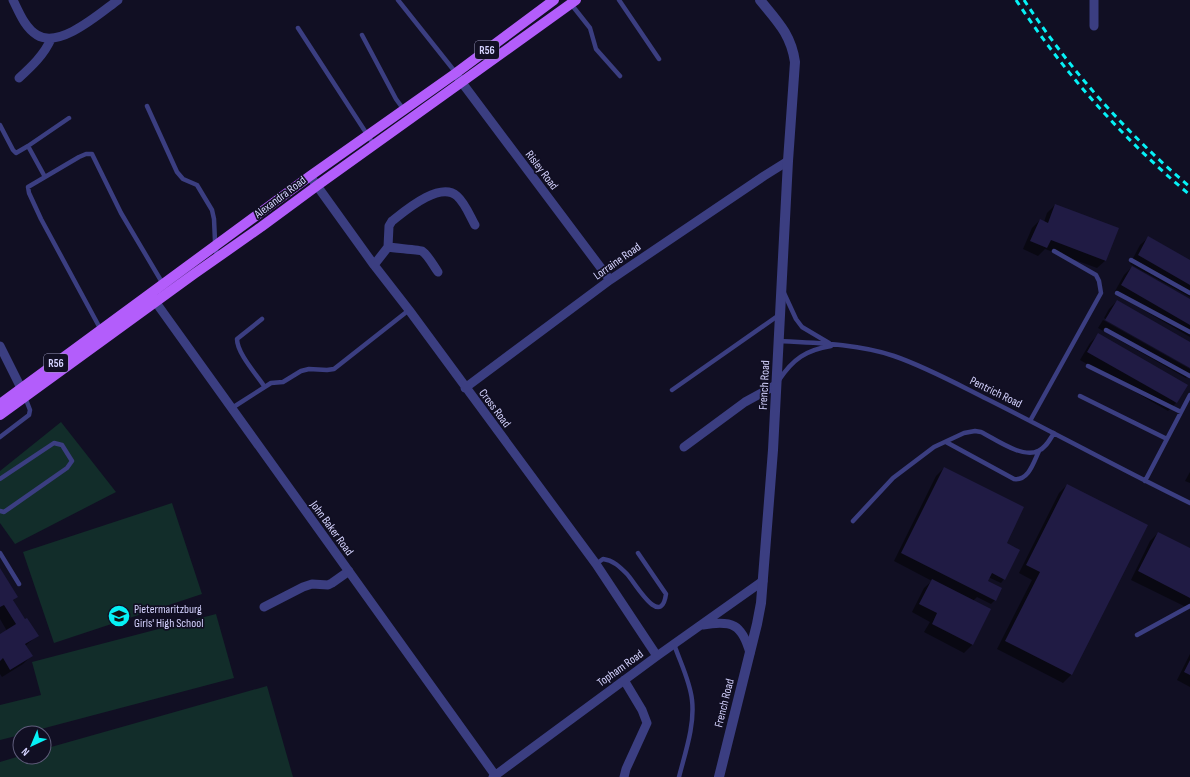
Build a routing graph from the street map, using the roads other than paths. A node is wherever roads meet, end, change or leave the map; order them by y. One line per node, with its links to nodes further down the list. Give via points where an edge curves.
1 (12, 0): 12 (street, via 26,24 36,35)
2 (118, 0): 12 (street, via 82,26 62,37)
3 (398, 0): 14 (lane)
4 (554, 0): 14 (main road, Alexandra Road / R56)
5 (619, 0): 13 (lane)
6 (760, 0): 25 (street, French Road, via 783,29 793,48 795,62)
7 (1094, 0): 9 (street)
8 (574, 2): 15 (lane, via 590,28 596,49); 17 (main road, Alexandra Road / R56)
9 (1094, 26)
10 (298, 28): 22 (lane)
11 (362, 35): 19 (lane)
12 (51, 39): 16 (street, via 36,61)
13 (659, 59)
14 (456, 74): 17 (street, Risley Road); 19 (main road, Alexandra Road / R56)
15 (620, 76)
16 (19, 78)
17 (462, 82): 23 (main road, Alexandra Road / R56); 37 (street, Risley Road)
18 (147, 106): 31 (lane, via 177,172 183,179 197,185 212,210)
19 (404, 110): 22 (main road, Alexandra Road / R56)
20 (69, 118): 24 (lane)
21 (0, 124): 24 (lane, via 16,153)
22 (367, 136): 23 (lane); 26 (main road, Alexandra Road / R56)
23 (374, 145): 28 (main road, Alexandra Road / R56)
24 (28, 146): 27 (lane)
25 (788, 161): 37 (street, Lorraine Road); 39 (street, French Road)
26 (310, 176): 28 (street, Cross Road); 31 (main road, Alexandra Road / R56)
27 (45, 177): 38 (lane, via 79,157 92,154 121,213); 47 (lane, via 28,187 29,193)
28 (318, 185): 33 (main road, Alexandra Road / R56); 35 (street, Cross Road)
29 (475, 225): 30 (street, via 458,197 444,191 429,196 392,221 389,226)
30 (388, 246): 35 (street); 36 (street, via 424,252)
31 (216, 247): 33 (lane); 38 (main road, Alexandra Road / R56)
32 (1054, 251): 66 (lane, via 1096,276 1101,293)
33 (217, 258): 43 (main road, Alexandra Road / R56)
34 (1131, 260): 42 (lane)
35 (374, 265): 44 (street, Cross Road)
36 (438, 272)
37 (610, 280): 57 (street, Lorraine Road)
38 (163, 284): 40 (main road, Alexandra Road / R56)
39 (782, 286): 45 (street, French Road); 51 (lane, via 791,311 802,327)
40 (150, 293): 43 (street, John Baker Road); 47 (main road, Alexandra Road / R56)
41 (1117, 293): 49 (lane)
42 (1190, 294)
43 (156, 302): 59 (main road, Alexandra Road / R56); 63 (street, John Baker Road)
44 (409, 310): 56 (lane, via 334,369 309,369 283,382); 57 (street, Cross Road)
45 (780, 314): 50 (street, French Road); 58 (lane)
46 (262, 319): 56 (lane, via 237,339 237,343)
47 (101, 330): 59 (main road, Alexandra Road / R56)
48 (1106, 330): 54 (lane)
49 (1190, 332)
50 (779, 341): 51 (lane, Pentrich Road); 55 (street, French Road)
51 (834, 345): 55 (lane, via 801,356); 66 (lane, Pentrich Road, via 876,351 899,358)
52 (0, 346): 59 (street)
53 (1088, 366): 64 (lane)
54 (1190, 376)
55 (776, 385): 71 (street, via 745,402); 82 (street, French Road)
56 (264, 386): 63 (lane)
57 (465, 388): 80 (street, Cross Road)
58 (672, 390)
59 (23, 393): 62 (main road, Alexandra Road / R56); 65 (main road, Alexandra Road / R56); 68 (lane, via 30,410 29,415)
60 (1190, 395): 64 (lane)
61 (1080, 396): 69 (lane)
62 (0, 404)
63 (232, 408): 81 (street, John Baker Road)
64 (1181, 412): 69 (lane)
65 (0, 415)
66 (1030, 420): 67 (lane, Pentrich Road)
67 (1054, 432): 72 (lane); 74 (lane, Pentrich Road)
68 (0, 438)
69 (1167, 439): 74 (lane)
70 (946, 442): 72 (lane, via 964,433 975,431 1018,451 1028,454); 72 (lane, via 1014,480 1027,475); 77 (lane, via 893,478)
71 (684, 447)
72 (1039, 451)
73 (0, 480): 76 (lane, via 54,443 62,445 72,461 61,473 4,512)
74 (1145, 481): 75 (lane, Pentrich Road)
75 (1190, 503)
76 (0, 511)
77 (853, 522)
78 (0, 553): 83 (lane)
79 (638, 553): 80 (lane, via 666,594 661,606 651,604 628,574 610,560 604,559)
80 (596, 564): 90 (street, Cross Road)
81 (349, 571): 85 (street, via 328,585 312,584 303,587); 92 (street, John Baker Road)
82 (763, 581): 86 (street, Topham Road); 89 (street, French Road)
83 (19, 584)
84 (1190, 606): 87 (lane)
85 (264, 607)
86 (701, 625): 88 (street, Topham Road); 89 (street, via 720,623 733,626 745,637)
87 (1137, 635)
88 (674, 644): 90 (street, Topham Road); 94 (lane, via 692,701 690,730)
89 (750, 653): 95 (street, French Road)
90 (657, 656): 91 (street, Topham Road)
91 (624, 680): 92 (street, Topham Road); 93 (street, via 647,723)
92 (494, 776)
93 (624, 777)
94 (679, 777)
95 (719, 777)

